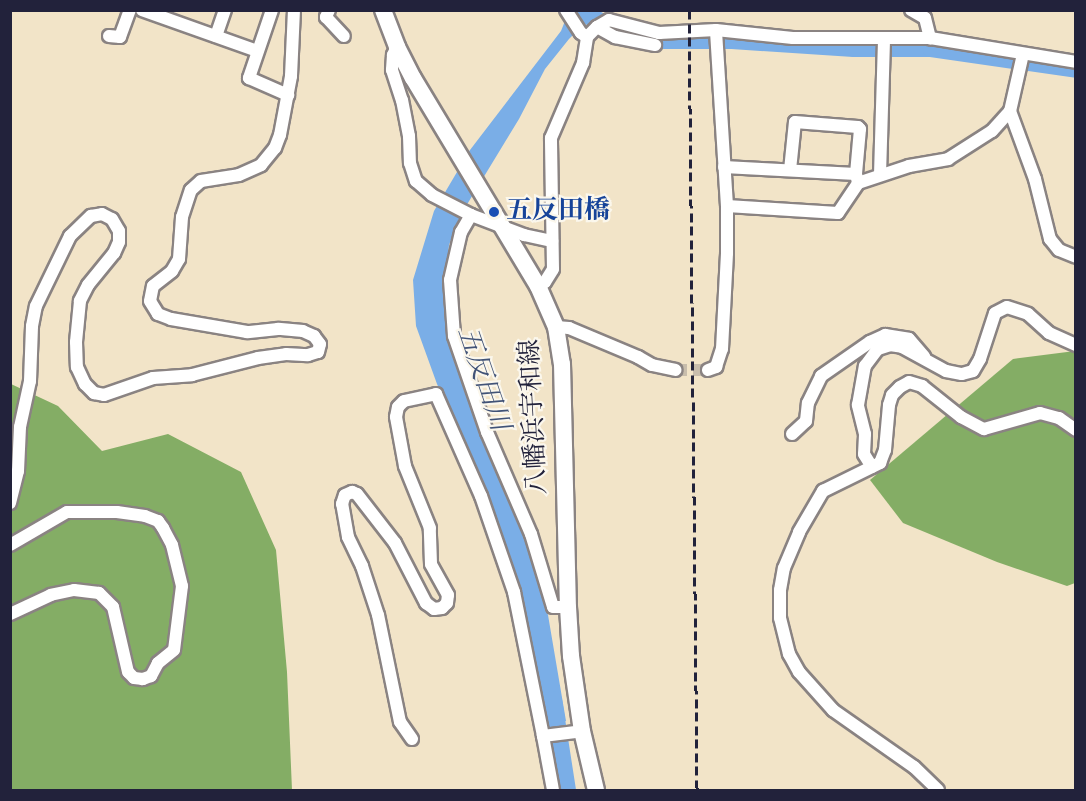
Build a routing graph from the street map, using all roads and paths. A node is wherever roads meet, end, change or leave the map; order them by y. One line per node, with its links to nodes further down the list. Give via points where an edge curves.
1 (129, 10): 13 (street, via 120,37)
2 (142, 10): 10 (street)
3 (225, 10): 14 (street)
4 (272, 10): 21 (street)
5 (294, 10): 24 (street, via 294,57)
6 (330, 10): 15 (street, via 327,17)
7 (383, 10): 20 (main road, 八幡浜宇和線)
8 (911, 10): 17 (street, via 925,18)
9 (567, 12): 12 (street)
10 (174, 16): 14 (street)
11 (604, 21): 12 (street); 16 (street, via 659,33); 18 (street, via 615,37)
12 (584, 35): 33 (street, via 583,63 551,138)
13 (109, 36)
14 (216, 36): 21 (street)
15 (344, 36)
16 (716, 37): 19 (street); 26 (street)
17 (930, 39): 19 (street); 22 (street)
18 (656, 45)
19 (884, 45): 28 (street)
20 (397, 47): 31 (street, via 392,70 416,181 432,195); 32 (main road, 八幡浜宇和線)
21 (257, 51): 24 (street, via 249,78)
22 (1023, 60): 23 (street); 25 (street)
23 (1076, 62)
24 (288, 95): 44 (street, via 275,148 261,165 239,174 201,181 191,190 182,217 179,259 172,272 153,286 150,301 158,314 171,319 247,332 303,331 320,344 318,352 258,358 192,375 153,378 104,395 94,393 77,367 80,301 114,253 119,231 112,219 102,214 91,216 70,236 36,306 30,381)
25 (1010, 111): 28 (street, via 992,131 948,159); 34 (street, via 1035,179 1050,239 1059,250)
26 (724, 166): 27 (street); 30 (street)
27 (790, 170): 29 (street); 29 (street, via 795,122 858,127)
28 (880, 175): 29 (street)
29 (857, 179): 30 (street, via 838,213)
30 (727, 206): 40 (street, via 722,349 716,367)
31 (469, 213): 32 (street); 46 (street, via 450,280 454,336 487,432 531,534 553,608)
32 (504, 227): 33 (street); 35 (main road, 八幡浜宇和線)
33 (552, 241): 35 (street, via 553,269)
34 (1076, 257)
35 (538, 286): 36 (main road, 八幡浜宇和線)
36 (556, 327): 39 (street, via 569,328 652,365); 46 (main road, 八幡浜宇和線, via 563,386)
37 (1076, 345): 38 (street, via 1049,333 1028,314 1007,307 995,312 973,371 962,374)
38 (929, 361): 42 (street, via 909,339 885,335 870,342 821,376 808,403 806,421); 43 (street, via 890,345 878,349 865,366 858,405 865,434 864,454)
39 (675, 370)
40 (708, 370)
41 (1076, 430): 43 (street, via 1059,418 1040,412 984,429 961,417 922,386 909,382 892,395 885,450 880,463)
42 (792, 434)
43 (872, 467): 53 (street, via 823,491 799,532 784,568 780,590 782,635 799,672 833,710 914,767)
44 (10, 503)
45 (10, 545): 47 (street, via 67,512 145,516 158,521 172,545 182,586 174,650 143,680 128,672 113,607 99,593 74,590 51,595)
46 (567, 607): 48 (main road, 八幡浜宇和線)
47 (10, 614)
48 (578, 731): 49 (street); 52 (main road, 八幡浜宇和線)
49 (545, 736): 50 (street, via 514,592 481,496 436,394 404,401 396,417 405,466 429,528 431,564 448,595 447,603 434,609 426,603 395,543 357,494 345,495 342,504 348,537 378,615 400,722); 51 (street)
50 (412, 739)
51 (553, 790)
52 (596, 790)
53 (938, 790)

